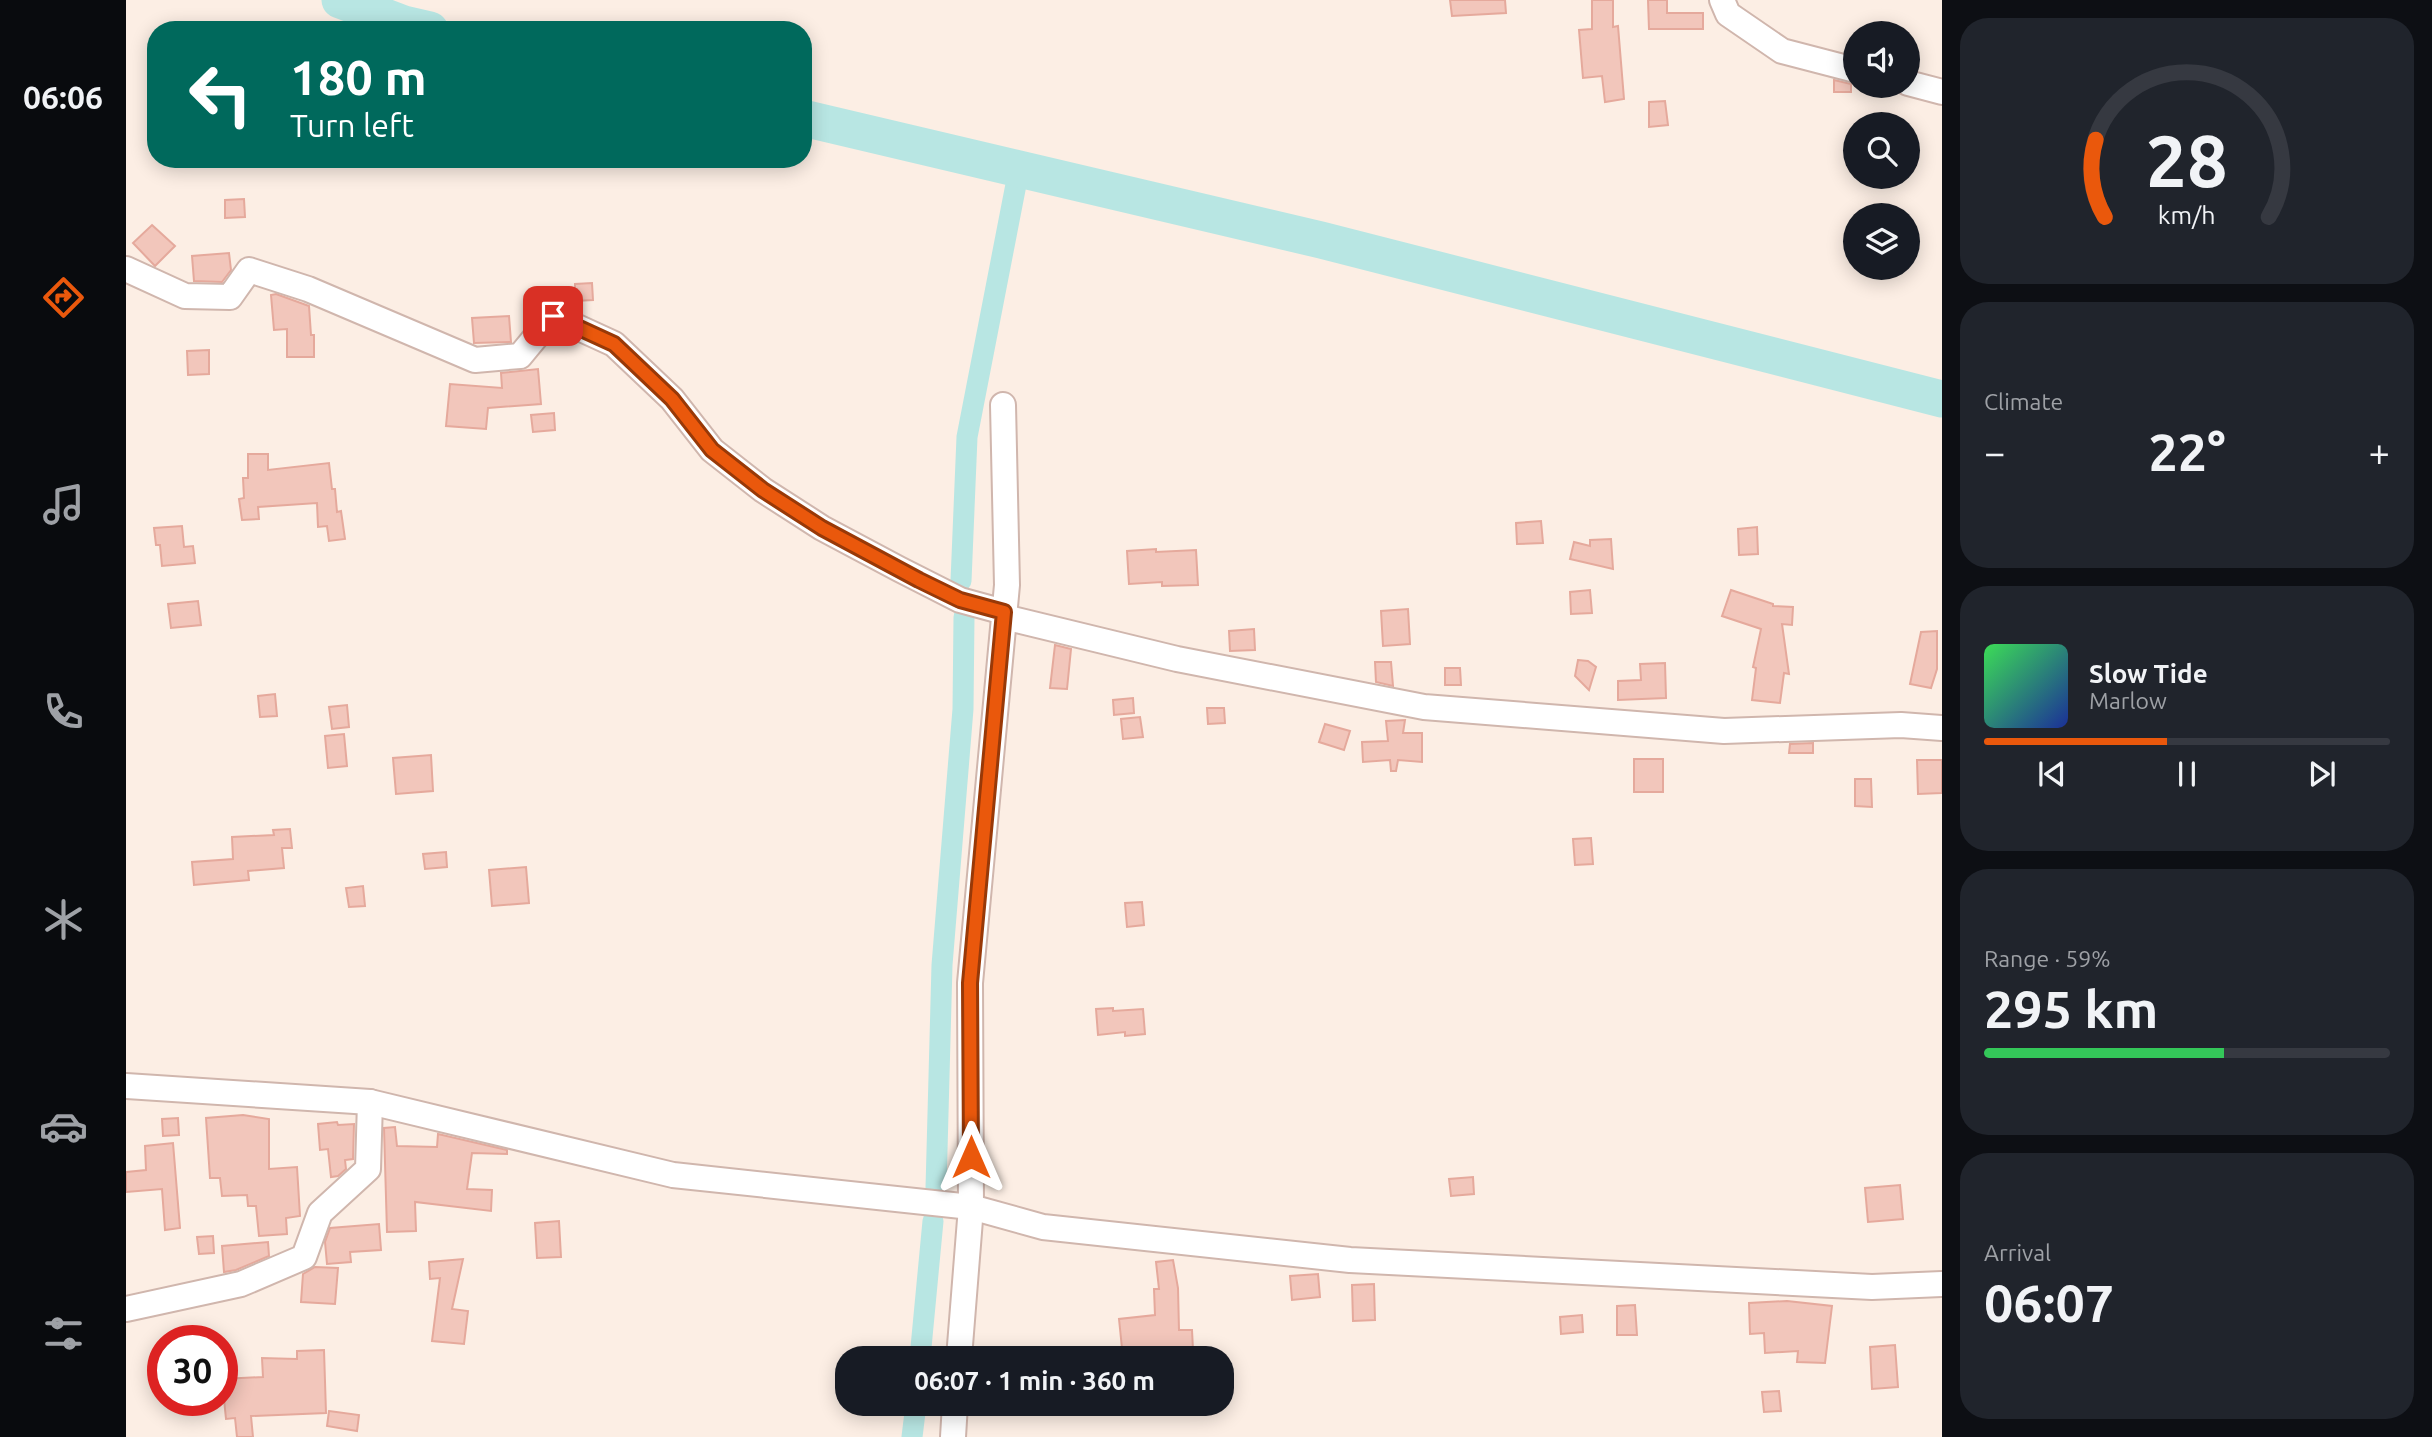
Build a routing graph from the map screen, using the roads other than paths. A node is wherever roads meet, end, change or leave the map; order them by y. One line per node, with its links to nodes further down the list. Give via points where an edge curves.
1 (1722, 0): 2 (street, via 1728,14 1782,51)
2 (1843, 67)
3 (1920, 86): 4 (street)
4 (1942, 92)
5 (126, 269): 7 (street, via 186,296 230,297 249,270 308,289 475,360 520,356 553,316 614,344 672,399 712,450 763,490 899,569 960,600)
6 (1003, 405): 7 (street)
7 (1004, 614): 8 (street, via 1177,659 1424,707 1724,731); 11 (street, via 970,983)
8 (1942, 727)
9 (126, 1086): 10 (street)
10 (370, 1102): 11 (street, via 673,1175); 13 (street, via 368,1169 320,1213 304,1257 241,1284)
11 (971, 1207): 12 (street, via 1043,1227 1350,1260 1872,1287); 14 (street)
12 (1942, 1284)
13 (126, 1309)
14 (960, 1346)
15 (954, 1416): 16 (street)
16 (953, 1437)

